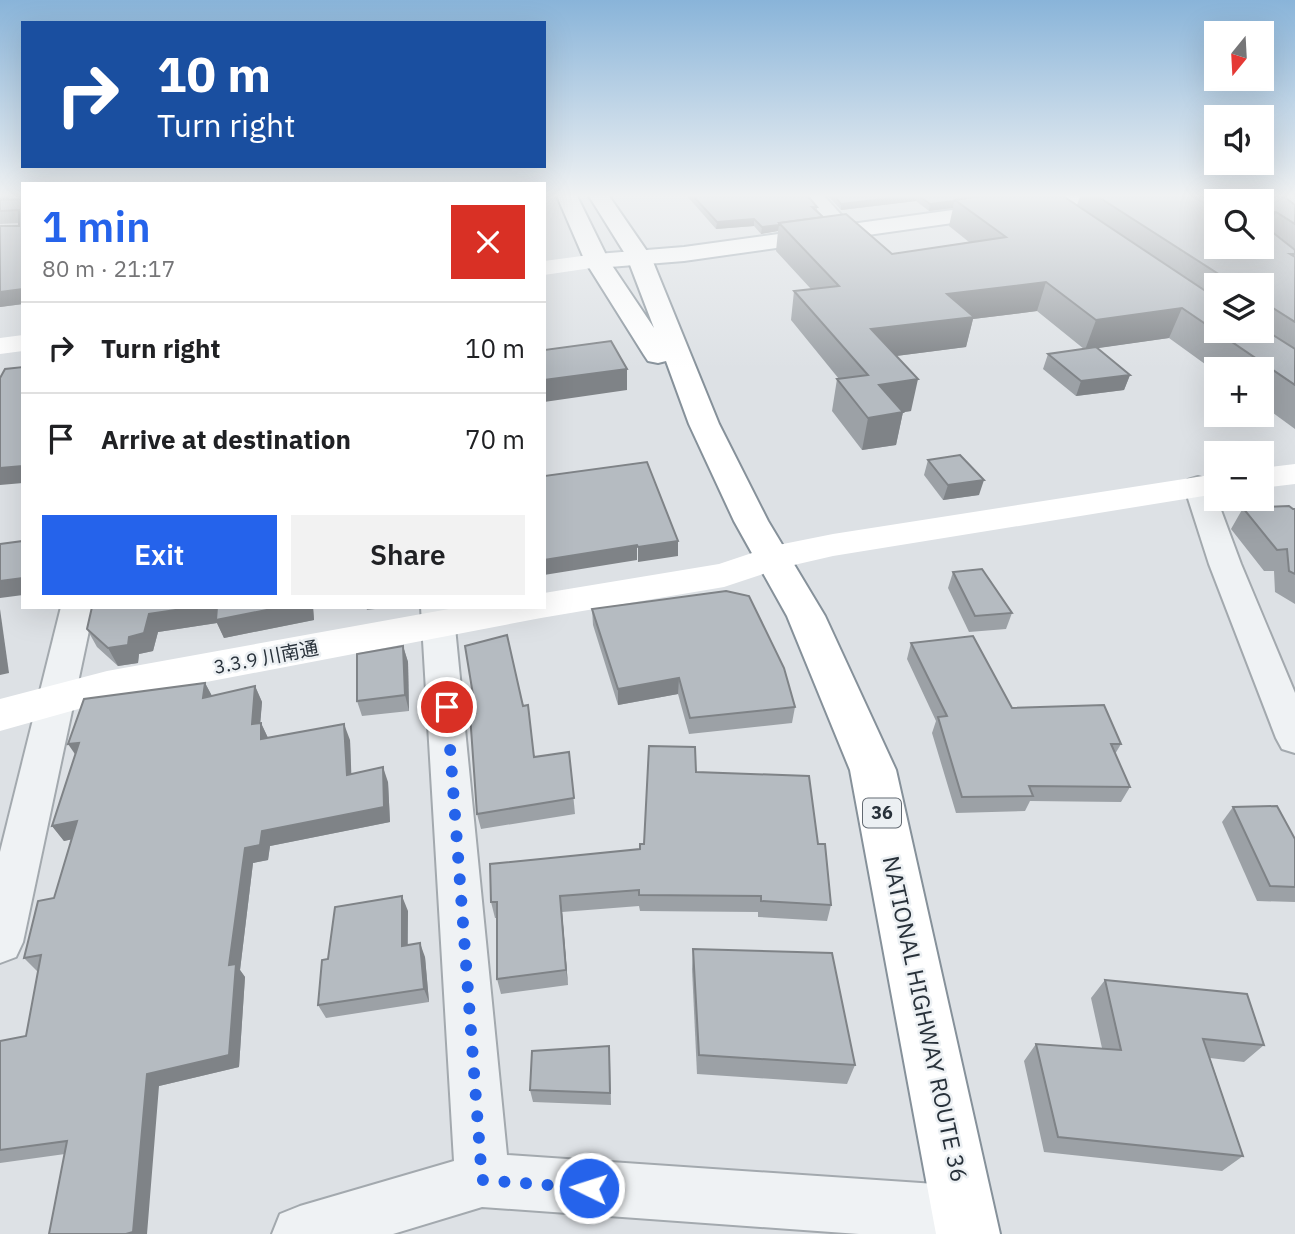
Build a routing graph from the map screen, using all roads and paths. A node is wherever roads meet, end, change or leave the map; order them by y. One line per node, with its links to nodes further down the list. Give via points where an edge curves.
1 (594, 254): 4 (main road, NATIONAL HIGHWAY ROUTE 36 / 36)
2 (626, 254): 4 (main road)
3 (637, 254): 8 (main road, NATIONAL HIGHWAY ROUTE 36 / 36)
4 (597, 261): 5 (main road); 8 (main road, NATIONAL HIGHWAY ROUTE 36 / 36)
5 (546, 268)
6 (21, 343): 7 (main road)
7 (0, 346)
8 (704, 424): 13 (main road, NATIONAL HIGHWAY ROUTE 36 / 36)
9 (1295, 474): 10 (main road)
10 (1274, 477)
11 (1204, 485): 13 (main road)
12 (1213, 511): 20 (street, via 1225,564)
13 (773, 558): 14 (main road, via 724,575); 23 (main road, NATIONAL HIGHWAY ROUTE 36 / 36, via 806,616 873,770)
14 (546, 606)
15 (78, 609): 18 (street)
16 (510, 609): 17 (main road, 3.3.9 川南通)
17 (439, 615): 18 (main road, 3.3.9 川南通); 22 (street)
18 (56, 699): 19 (main road, 3.3.9 川南通); 21 (street)
19 (0, 715)
20 (1295, 738)
21 (0, 942)
22 (482, 1180): 23 (street); 24 (street)
23 (967, 1224)
24 (300, 1234)

